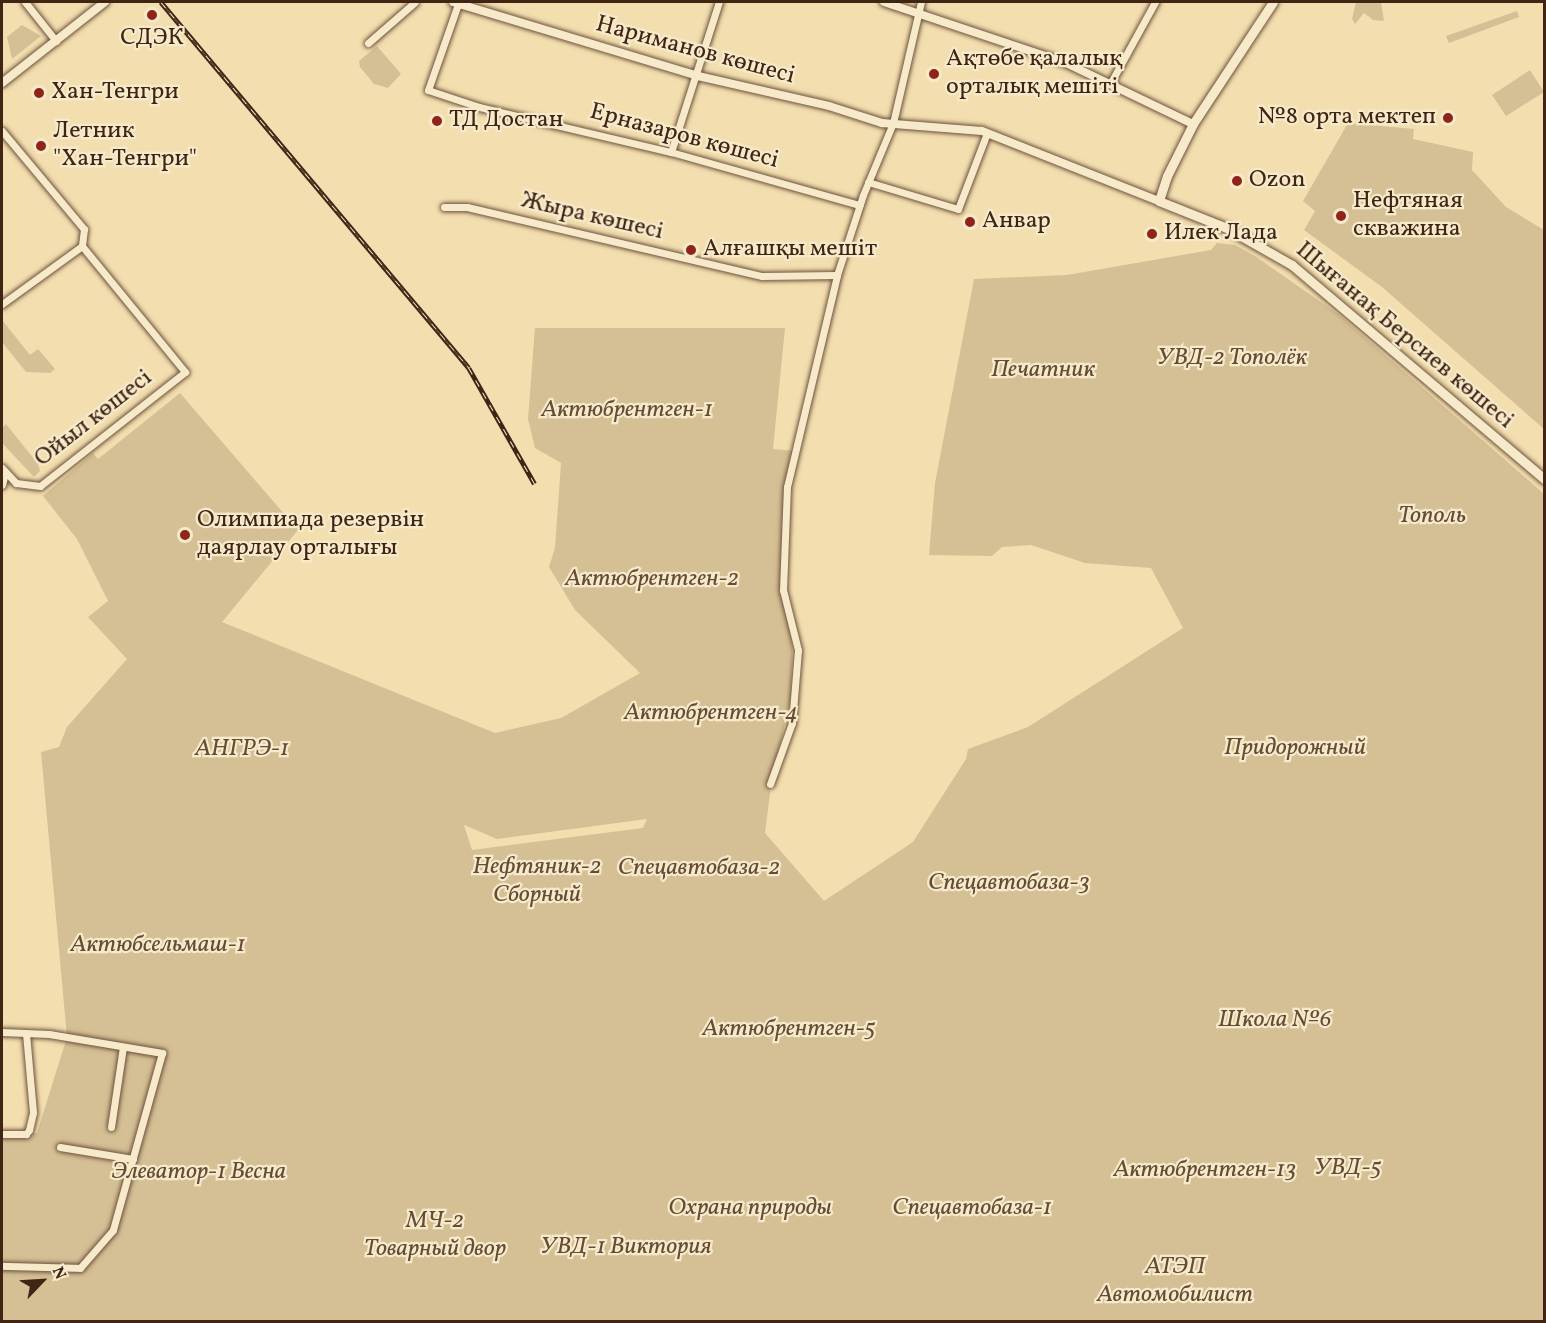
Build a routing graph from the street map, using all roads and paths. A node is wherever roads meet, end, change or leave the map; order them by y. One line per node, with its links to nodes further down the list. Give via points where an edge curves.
1 (25, 2): 11 (street)
2 (105, 2): 11 (street)
3 (415, 2): 12 (street)
4 (718, 2): 13 (street)
5 (884, 2): 10 (street)
6 (921, 2): 10 (street)
7 (1155, 2): 15 (street)
8 (1273, 2): 17 (main road)
9 (456, 3): 13 (street, Нариманов көшесі); 20 (street, Ерназаров көшесі, via 428,90 479,107)
10 (917, 12): 15 (street, via 1026,48); 16 (street)
11 (56, 41): 14 (street)
12 (368, 43)
13 (698, 75): 16 (street, Нариманов көшесі); 20 (street)
14 (2, 83)
15 (1110, 84): 17 (street)
16 (893, 123): 19 (street, Шығанақ Берсиев көшесі); 21 (street)
17 (1193, 124): 22 (main road)
18 (2, 131): 25 (street, via 84,229)
19 (987, 133): 21 (street, via 958,209); 22 (street, Шығанақ Берсиев көшесі)
20 (671, 152): 23 (street, Ерназаров көшесі)
21 (868, 182): 23 (street)
22 (1159, 201): 29 (main road, Шығанақ Берсиев көшесі, via 1227,228 1292,265)
23 (860, 205): 26 (street)
24 (444, 207): 26 (street, Жыра көшесі, via 467,207 762,276)
25 (82, 246): 27 (street); 28 (street, Ойыл көшесі, via 185,372 39,486 23,486)
26 (837, 275): 31 (street, via 787,487 783,590 798,650 792,723)
27 (2, 304)
28 (2, 472): 30 (street, Ойыл көшесі)
29 (1545, 479)
30 (2, 485)
31 (770, 784)
32 (2, 1032): 33 (street)
33 (26, 1033): 34 (street); 36 (street, via 33,1112 29,1130 26,1134)
34 (123, 1047): 35 (street); 38 (street, via 162,1053)
35 (111, 1127)
36 (2, 1134)
37 (60, 1147): 38 (street)
38 (133, 1159): 39 (street, via 113,1230 80,1268)
39 (2, 1266)

